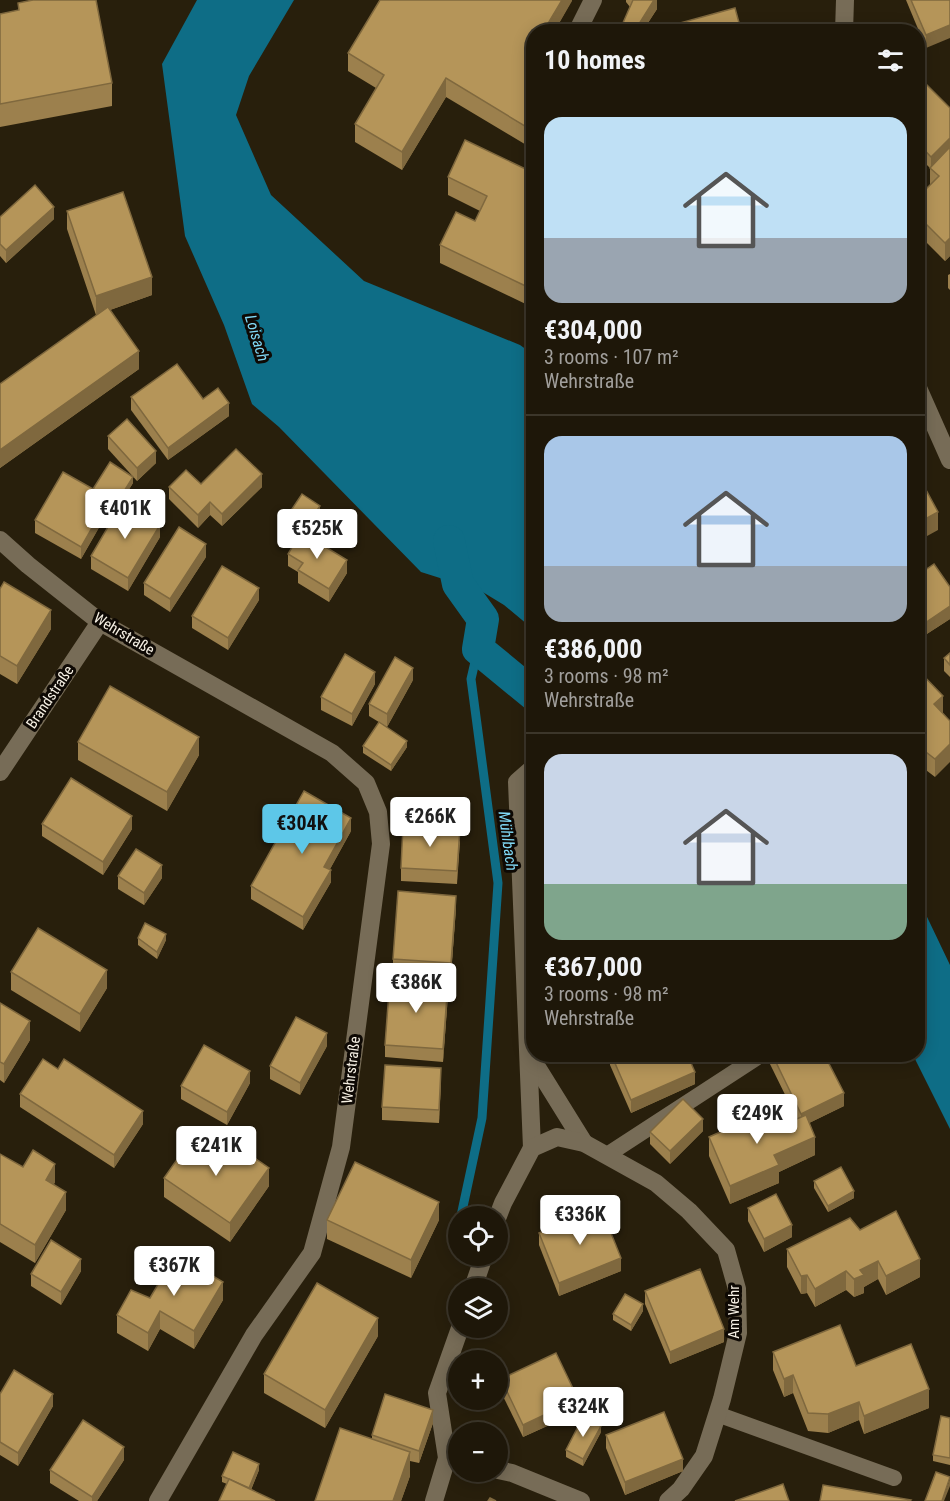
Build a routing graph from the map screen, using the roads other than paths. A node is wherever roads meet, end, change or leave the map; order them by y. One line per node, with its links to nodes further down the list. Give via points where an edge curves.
1 (593, 0): 3 (street)
2 (845, 0): 4 (street)
3 (581, 24)
4 (844, 24)
5 (925, 404): 6 (street)
6 (950, 460)
7 (0, 540): 8 (street, Wehrstraße)
8 (100, 622): 9 (street, Brandstraße); 25 (street, Wehrstraße, via 332,753 366,783 378,812 381,844 341,1147 312,1253 254,1335)
9 (0, 772)
10 (526, 774): 11 (street, via 517,782)
11 (526, 1004)
12 (528, 1062): 16 (street)
13 (534, 1062): 15 (street)
14 (750, 1062): 17 (lane)
15 (584, 1143): 16 (street, Am Wehr, via 557,1137); 17 (street, Am Wehr)
16 (532, 1148): 18 (street)
17 (607, 1155): 20 (street, Am Wehr, via 656,1183 726,1251 737,1289 738,1333)
18 (502, 1206)
19 (457, 1338): 21 (street, via 437,1394)
20 (717, 1414): 24 (lane); 28 (street, Am Wehr, via 704,1456)
21 (448, 1439)
22 (448, 1470): 26 (street)
23 (508, 1472): 27 (street)
24 (894, 1478)
25 (158, 1501)
26 (434, 1501)
27 (581, 1501)
28 (668, 1501)

